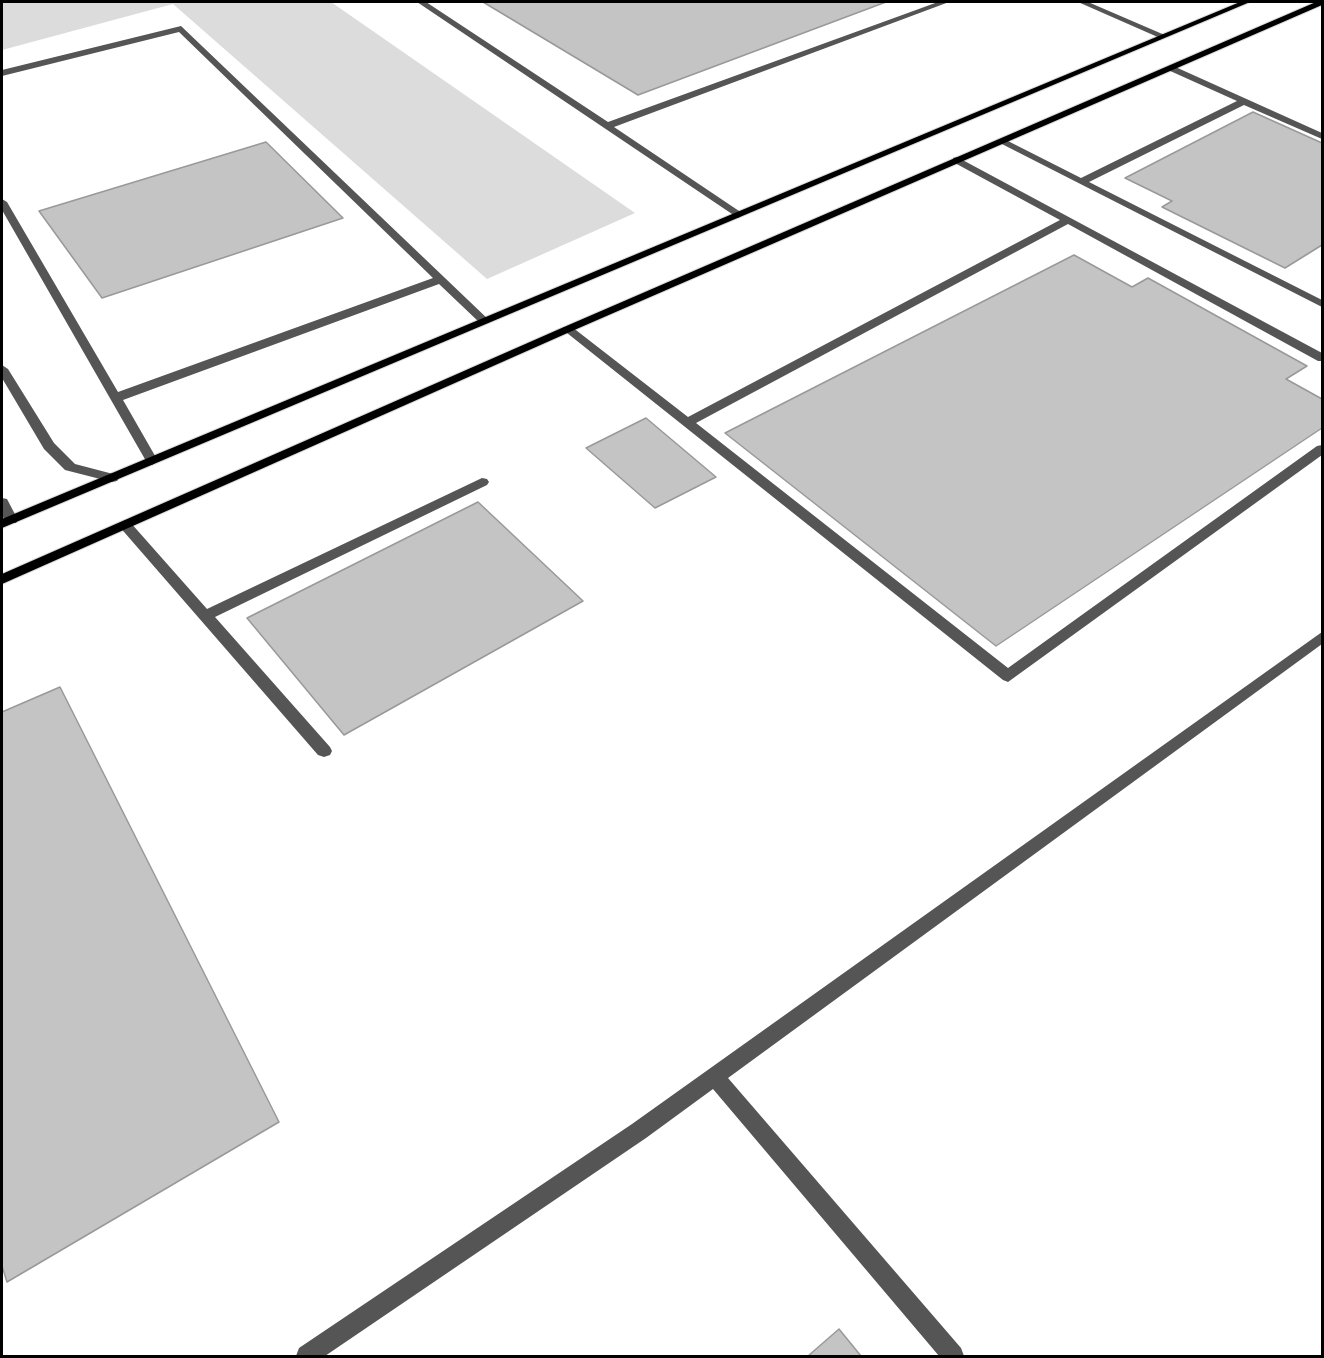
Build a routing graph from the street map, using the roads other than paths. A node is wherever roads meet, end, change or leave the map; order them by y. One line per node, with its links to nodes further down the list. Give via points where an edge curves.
1 (421, 2): 10 (street)
2 (945, 2): 10 (street)
3 (1082, 2): 6 (street)
4 (1246, 2): 6 (main road)
5 (1323, 2): 7 (main road)
6 (1163, 36): 16 (main road)
7 (1171, 68): 9 (street); 12 (main road)
8 (2, 73): 18 (street, via 181,29)
9 (1244, 101): 11 (street); 14 (street)
10 (607, 126): 16 (street)
11 (1323, 136)
12 (1001, 141): 13 (main road); 14 (street)
13 (957, 160): 17 (street); 21 (main road)
14 (1081, 182): 19 (street)
15 (2, 202): 24 (street)
16 (738, 215): 20 (main road)
17 (1068, 220): 22 (street); 25 (street)
18 (441, 279): 20 (street); 24 (street)
19 (1323, 304)
20 (484, 321): 27 (main road)
21 (568, 328): 25 (street); 32 (main road)
22 (1323, 358)
23 (2, 369): 28 (street, via 49,446 70,467)
24 (115, 398): 27 (street)
25 (687, 423): 26 (street, via 1008,676)
26 (1323, 449)
27 (152, 461): 28 (main road)
28 (112, 478): 31 (main road)
29 (482, 482): 34 (street)
30 (2, 502): 31 (street)
31 (6, 522)
32 (125, 525): 33 (main road); 34 (street)
33 (2, 579)
34 (205, 616): 36 (street)
35 (1323, 637): 37 (street)
36 (324, 751)
37 (715, 1077): 38 (street); 39 (street)
38 (307, 1356)
39 (953, 1356)

